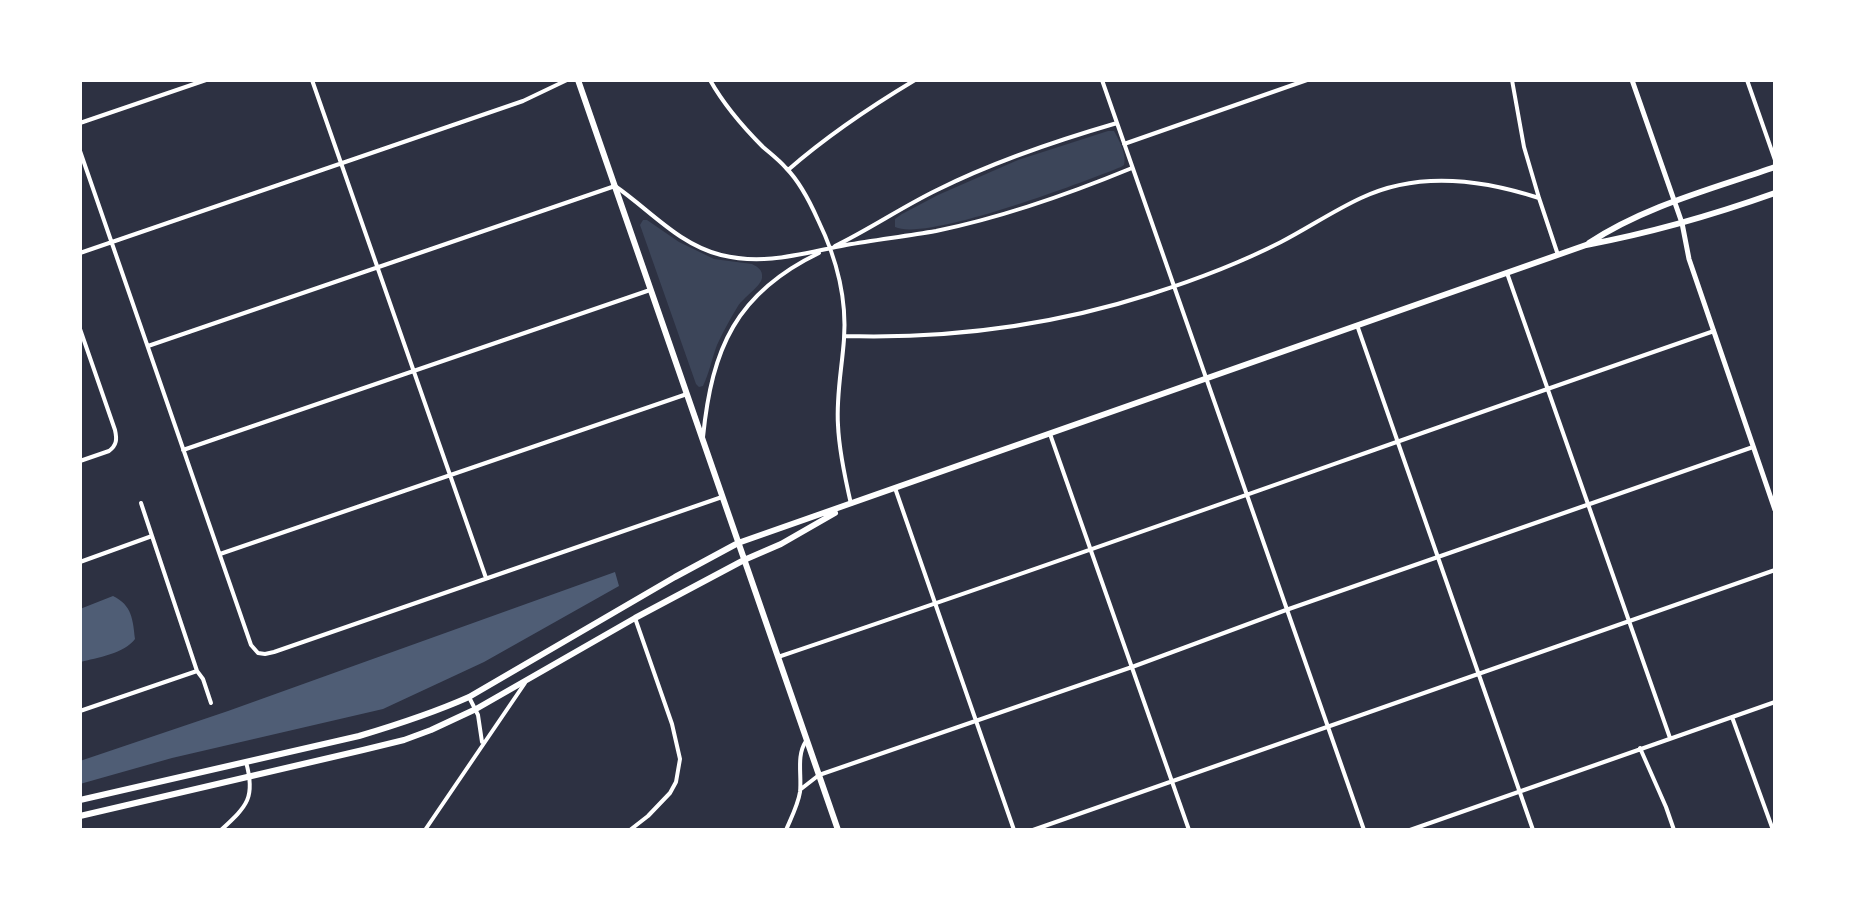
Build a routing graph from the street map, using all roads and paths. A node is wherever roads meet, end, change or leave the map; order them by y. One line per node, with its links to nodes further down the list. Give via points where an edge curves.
1 (206, 80): 12 (street)
2 (312, 80): 17 (street)
3 (567, 80): 17 (street, via 523,101)
4 (578, 80): 21 (main road)
5 (710, 80): 20 (street, via 734,116)
6 (915, 80): 20 (street, via 858,115)
7 (1102, 80): 13 (street)
8 (1307, 80): 14 (street)
9 (1512, 80): 23 (street)
10 (1632, 80): 24 (street)
11 (1747, 80): 16 (street)
12 (80, 123)
13 (1117, 123): 14 (street); 28 (street, via 989,166)
14 (1124, 144): 19 (street)
15 (80, 151): 26 (street)
16 (1775, 160)
17 (341, 164): 26 (street); 31 (street)
18 (1775, 167): 24 (main road)
19 (1132, 168): 28 (street, via 982,220); 33 (street)
20 (788, 170): 28 (street)
21 (615, 186): 28 (street, via 670,231 720,255 765,260); 31 (street); 34 (main road)
22 (1775, 193): 25 (main road)
23 (1539, 198): 30 (street); 33 (street, via 1489,184 1403,183 1360,198 1278,244)
24 (1675, 202): 25 (street); 27 (main road, via 1632,218)
25 (1682, 223): 27 (main road); 37 (street)
26 (110, 242): 29 (street); 39 (street)
27 (1586, 245): 30 (main road)
28 (829, 248): 38 (street, via 838,270); 45 (street, via 775,278 732,327 713,372)
29 (80, 253)
30 (1558, 255): 32 (main road)
31 (377, 268): 39 (street); 40 (street)
32 (1507, 273): 35 (main road); 42 (street)
33 (1174, 287): 38 (street, via 1103,309 1003,328 919,337); 41 (street)
34 (650, 290): 40 (street); 43 (main road)
35 (1357, 325): 41 (main road); 46 (street)
36 (80, 329): 49 (street, via 117,440 109,451)
37 (1714, 331): 42 (street); 47 (street)
38 (845, 336): 55 (street, via 838,425)
39 (148, 346): 48 (street)
40 (413, 371): 48 (street); 50 (street)
41 (1206, 378): 44 (main road); 52 (street)
42 (1548, 389): 46 (street); 56 (street)
43 (687, 394): 45 (main road); 50 (street)
44 (1050, 434): 51 (main road); 60 (street)
45 (702, 439): 53 (main road)
46 (1398, 440): 52 (street); 62 (street)
47 (1753, 447): 56 (street); 57 (street)
48 (183, 450): 61 (street)
49 (80, 461)
50 (450, 476): 61 (street); 66 (street)
51 (895, 488): 55 (main road); 67 (street)
52 (1246, 495): 60 (street); 68 (street)
53 (722, 497): 59 (main road); 66 (street)
54 (141, 503): 58 (street)
55 (851, 504): 59 (main road); 63 (main road)
56 (1588, 505): 62 (street); 70 (street)
57 (1775, 510)
58 (152, 536): 64 (street); 73 (street)
59 (738, 543): 63 (main road); 76 (main road)
60 (1091, 550): 67 (street); 72 (street)
61 (220, 554): 66 (street, via 251,645 265,654)
62 (1437, 558): 68 (street); 74 (street)
63 (744, 560): 69 (main road); 71 (main road)
64 (80, 562)
65 (1775, 570): 70 (street)
66 (486, 578)
67 (936, 604): 71 (street); 82 (street)
68 (1286, 610): 72 (street); 83 (street)
69 (635, 618): 75 (main road); 98 (street, via 680,759 670,793)
70 (1629, 622): 74 (street); 84 (street)
71 (778, 657): 85 (main road)
72 (1132, 667): 82 (street); 91 (street)
73 (197, 671): 78 (street); 80 (street)
74 (1477, 674): 83 (street); 93 (street)
75 (527, 681): 79 (main road); 86 (street)
76 (469, 697): 79 (street); 88 (main road, via 392,727)
77 (1775, 702): 81 (street)
78 (211, 703)
79 (476, 709): 86 (street); 90 (main road, via 404,740)
80 (80, 711)
81 (1732, 717): 84 (street); 108 (street)
82 (977, 721): 89 (street); 101 (street)
83 (1328, 728): 91 (street); 104 (street)
84 (1670, 738): 87 (street)
85 (807, 740): 89 (main road); 92 (street, via 800,750)
86 (483, 744): 97 (street)
87 (1640, 748): 93 (street); 107 (street)
88 (246, 762): 90 (street); 94 (main road)
89 (819, 775): 92 (street); 100 (main road)
90 (250, 777): 95 (main road); 96 (street, via 247,804)
91 (1172, 782): 102 (street); 103 (street)
92 (801, 789): 99 (street)
93 (1519, 791): 105 (street); 106 (street)
94 (80, 800)
95 (80, 816)
96 (221, 830)
97 (425, 830)
98 (630, 830)
99 (786, 830)
100 (838, 830)
101 (1014, 830)
102 (1033, 830)
103 (1189, 830)
104 (1364, 830)
105 (1410, 830)
106 (1533, 830)
107 (1674, 830)
108 (1773, 830)

